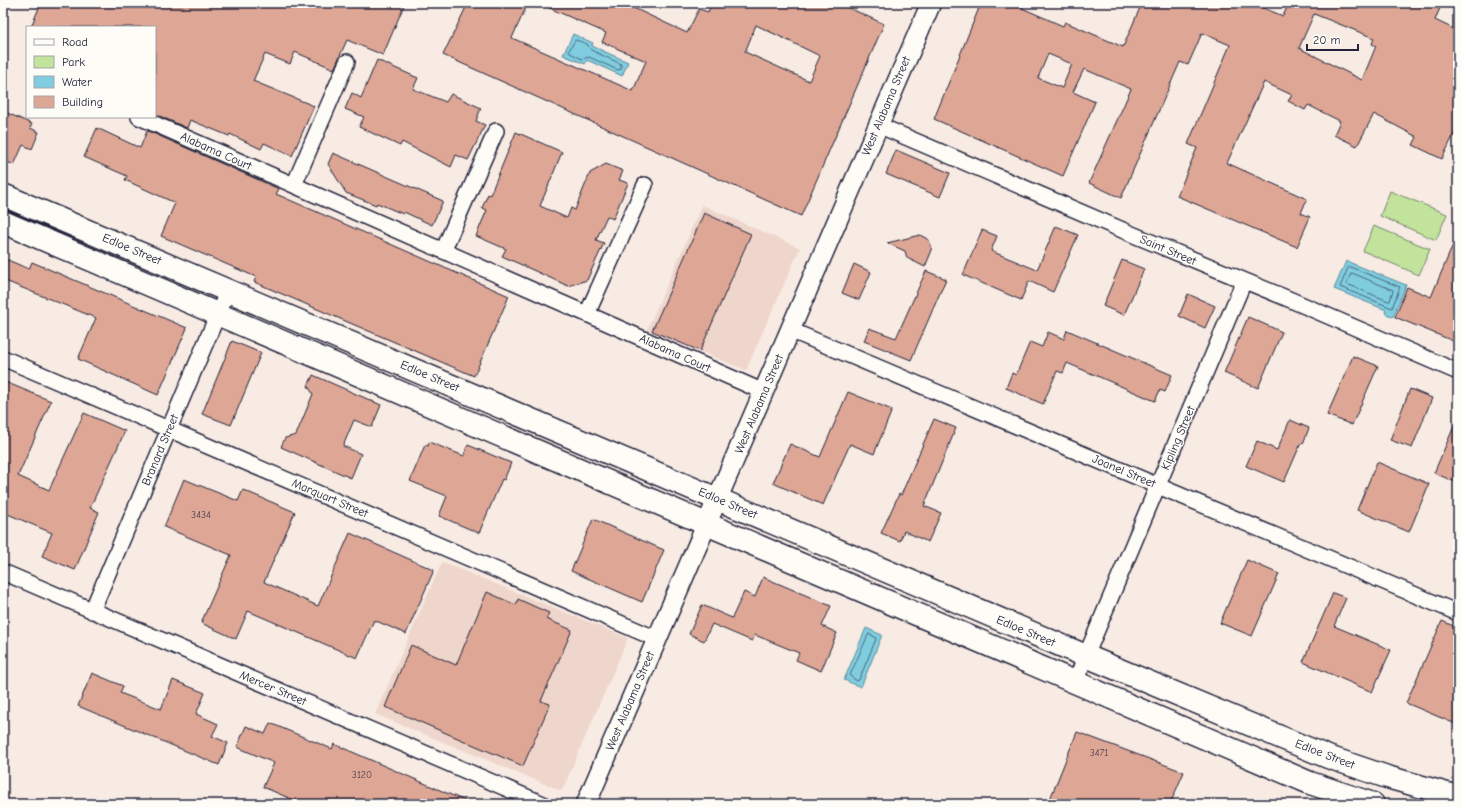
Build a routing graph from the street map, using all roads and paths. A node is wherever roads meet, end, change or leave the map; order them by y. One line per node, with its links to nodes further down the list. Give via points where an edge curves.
1 (931, 3): 4 (street, West Alabama Street)
2 (348, 62): 6 (street)
3 (141, 118): 6 (street, Alabama Court)
4 (878, 125): 12 (street, Saint Street); 16 (street, West Alabama Street)
5 (496, 131): 11 (street)
6 (294, 185): 11 (street, Alabama Court)
7 (645, 185): 15 (street)
8 (3, 195): 9 (main road, Edloe Street)
9 (30, 206): 10 (main road); 13 (main road, Edloe Street)
10 (11, 225): 14 (main road)
11 (442, 251): 15 (street, Alabama Court)
12 (1244, 282): 18 (street, Saint Street); 23 (street, Kipling Street)
13 (228, 290): 14 (street, Branard Street); 20 (main road, Edloe Street)
14 (217, 314): 21 (main road); 22 (street, Branard Street)
15 (587, 314): 19 (street, Alabama Court)
16 (790, 330): 19 (street, West Alabama Street); 23 (street, Joanel Street)
17 (3, 358): 22 (street, Marquart Street)
18 (1458, 372)
19 (764, 392): 24 (street, West Alabama Street)
20 (478, 397): 21 (main road); 24 (main road, Edloe Street)
21 (468, 422): 25 (main road)
22 (169, 428): 28 (street, Branard Street); 31 (street, Marquart Street)
23 (1158, 486): 29 (street, Joanel Street); 32 (street, Kipling Street)
24 (718, 499): 25 (street, West Alabama Street); 27 (main road, Edloe Street)
25 (707, 524): 30 (main road); 31 (street, West Alabama Street)
26 (3, 572): 28 (street, Mercer Street)
27 (936, 592): 30 (main road); 32 (main road, Edloe Street)
28 (92, 611): 37 (street, Mercer Street)
29 (1458, 613)
30 (924, 620): 33 (main road)
31 (657, 639): 38 (street, West Alabama Street)
32 (1086, 656): 33 (street, Kipling Street); 34 (main road, Edloe Street)
33 (1075, 682): 35 (main road)
34 (1267, 731): 35 (main road); 36 (main road, Edloe Street, via 1387,777)
35 (1254, 760): 39 (main road, via 1310,783)
36 (1458, 797)
37 (543, 804)
38 (586, 804)
39 (1374, 804)

